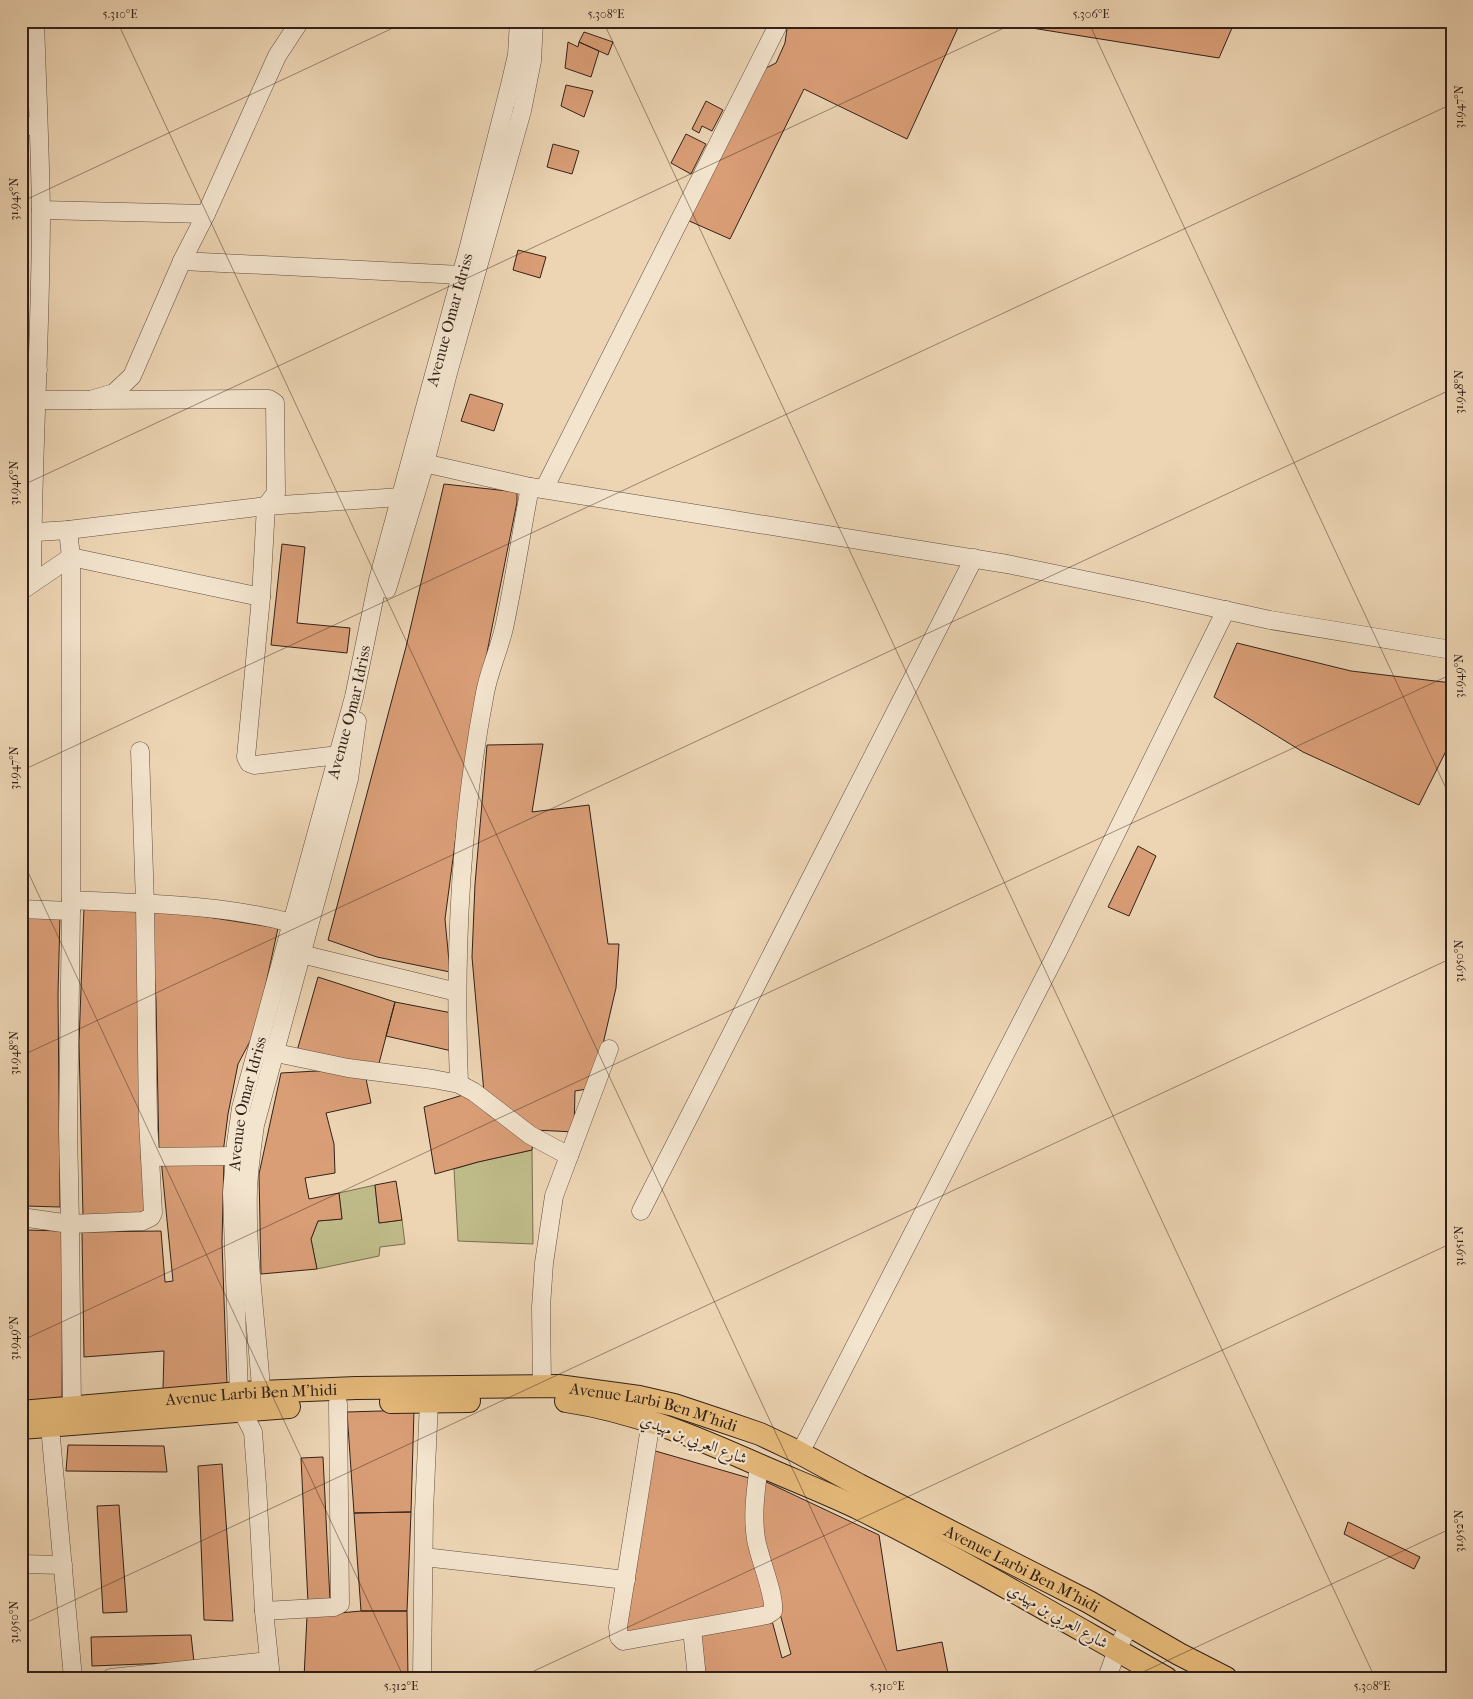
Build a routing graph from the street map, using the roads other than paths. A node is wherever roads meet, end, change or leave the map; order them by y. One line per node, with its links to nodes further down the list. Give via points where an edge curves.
1 (35, 21): 6 (street)
2 (300, 21): 8 (street, via 277,56)
3 (519, 21): 10 (street, Avenue Omar Idriss, via 517,55)
4 (534, 21): 14 (street, via 532,61 522,111 487,240)
5 (780, 21): 15 (street)
6 (29, 126): 7 (street)
7 (40, 210): 8 (street); 11 (street)
8 (206, 214): 9 (street)
9 (182, 261): 10 (street); 13 (street, via 132,376 114,393)
10 (460, 275): 14 (street, Avenue Omar Idriss)
11 (30, 369): 12 (street)
12 (37, 400): 13 (street); 19 (street)
13 (90, 400): 17 (street, via 272,399 276,407 276,493)
14 (418, 462): 15 (street); 16 (street, Avenue Omar Idriss); 32 (street, via 378,632 363,676 349,779)
15 (537, 488): 21 (street); 33 (street, via 504,629 485,692 474,760 461,878)
16 (401, 497): 17 (street); 27 (street, Avenue Omar Idriss, via 378,580 354,697)
17 (266, 506): 18 (street); 23 (street)
18 (68, 530): 19 (street); 20 (street)
19 (27, 533): 22 (street)
20 (71, 557): 22 (street); 23 (street); 29 (street)
21 (974, 558): 24 (street); 40 (street)
22 (27, 587)
23 (261, 597): 27 (street, via 246,758 254,765)
24 (1226, 610): 25 (street); 52 (street, via 1058,951)
25 (1452, 650)
26 (140, 751): 28 (street)
27 (338, 755): 31 (street, Avenue Omar Idriss)
28 (145, 904): 29 (street); 31 (street, via 210,908); 39 (street)
29 (71, 906): 30 (street); 42 (street)
30 (21, 909)
31 (292, 923): 35 (street, Avenue Omar Idriss)
32 (301, 954): 33 (street); 35 (street)
33 (458, 992): 36 (street)
34 (609, 1049): 38 (street)
35 (266, 1051): 36 (street, via 348,1068); 37 (street, Avenue Omar Idriss, via 241,1108); 44 (street, via 248,1190)
36 (459, 1084): 38 (street, via 530,1135)
37 (234, 1156): 39 (street); 44 (street, Avenue Omar Idriss, via 232,1222)
38 (569, 1156): 43 (street, via 554,1196 544,1263)
39 (150, 1157): 42 (street, via 151,1217 143,1221)
40 (641, 1210)
41 (21, 1217): 42 (street)
42 (70, 1224): 47 (street)
43 (542, 1386): 44 (main road, Avenue Larbi Ben M'hidi, via 429,1386); 52 (main road, Avenue Larbi Ben M'hidi, via 601,1391 674,1405 760,1434)
44 (251, 1401): 46 (main road, شارع العربي بن مهيدي); 47 (main road, Avenue Larbi Ben M'hidi); 50 (main road, شارع العربي بن مهيدي, via 147,1419); 58 (street)
45 (429, 1402): 46 (main road, شارع العربي بن مهيدي); 49 (main road, شارع العربي بن مهيدي, via 566,1401); 54 (street)
46 (338, 1403): 58 (street, via 340,1604 334,1608)
47 (72, 1408): 48 (main road, Avenue Larbi Ben M'hidi)
48 (21, 1412)
49 (651, 1421): 53 (main road, شارع العربي بن مهيدي); 57 (street)
50 (50, 1427): 51 (main road, شارع العربي بن مهيدي); 56 (street)
51 (21, 1428)
52 (800, 1453): 59 (main road, Avenue Larbi Ben M'hidi)
53 (759, 1465): 60 (street, via 754,1521 773,1611 767,1615); 61 (main road, شارع العربي بن مهيدي, via 870,1514 979,1571)
54 (424, 1557): 57 (street); 66 (street)
55 (21, 1564): 56 (street)
56 (63, 1565): 64 (street)
57 (626, 1580): 60 (street, via 618,1627 620,1640 626,1642)
58 (264, 1611): 62 (street)
59 (1129, 1625): 61 (street); 70 (main road, Avenue Larbi Ben M'hidi)
60 (692, 1629): 67 (street)
61 (1117, 1650): 68 (street); 69 (main road, شارع العربي بن مهيدي)
62 (270, 1669): 63 (street)
63 (132, 1677): 65 (street)
64 (73, 1678)
65 (111, 1678)
66 (422, 1678)
67 (697, 1678)
68 (1107, 1678)
69 (1166, 1678)
70 (1226, 1678)

